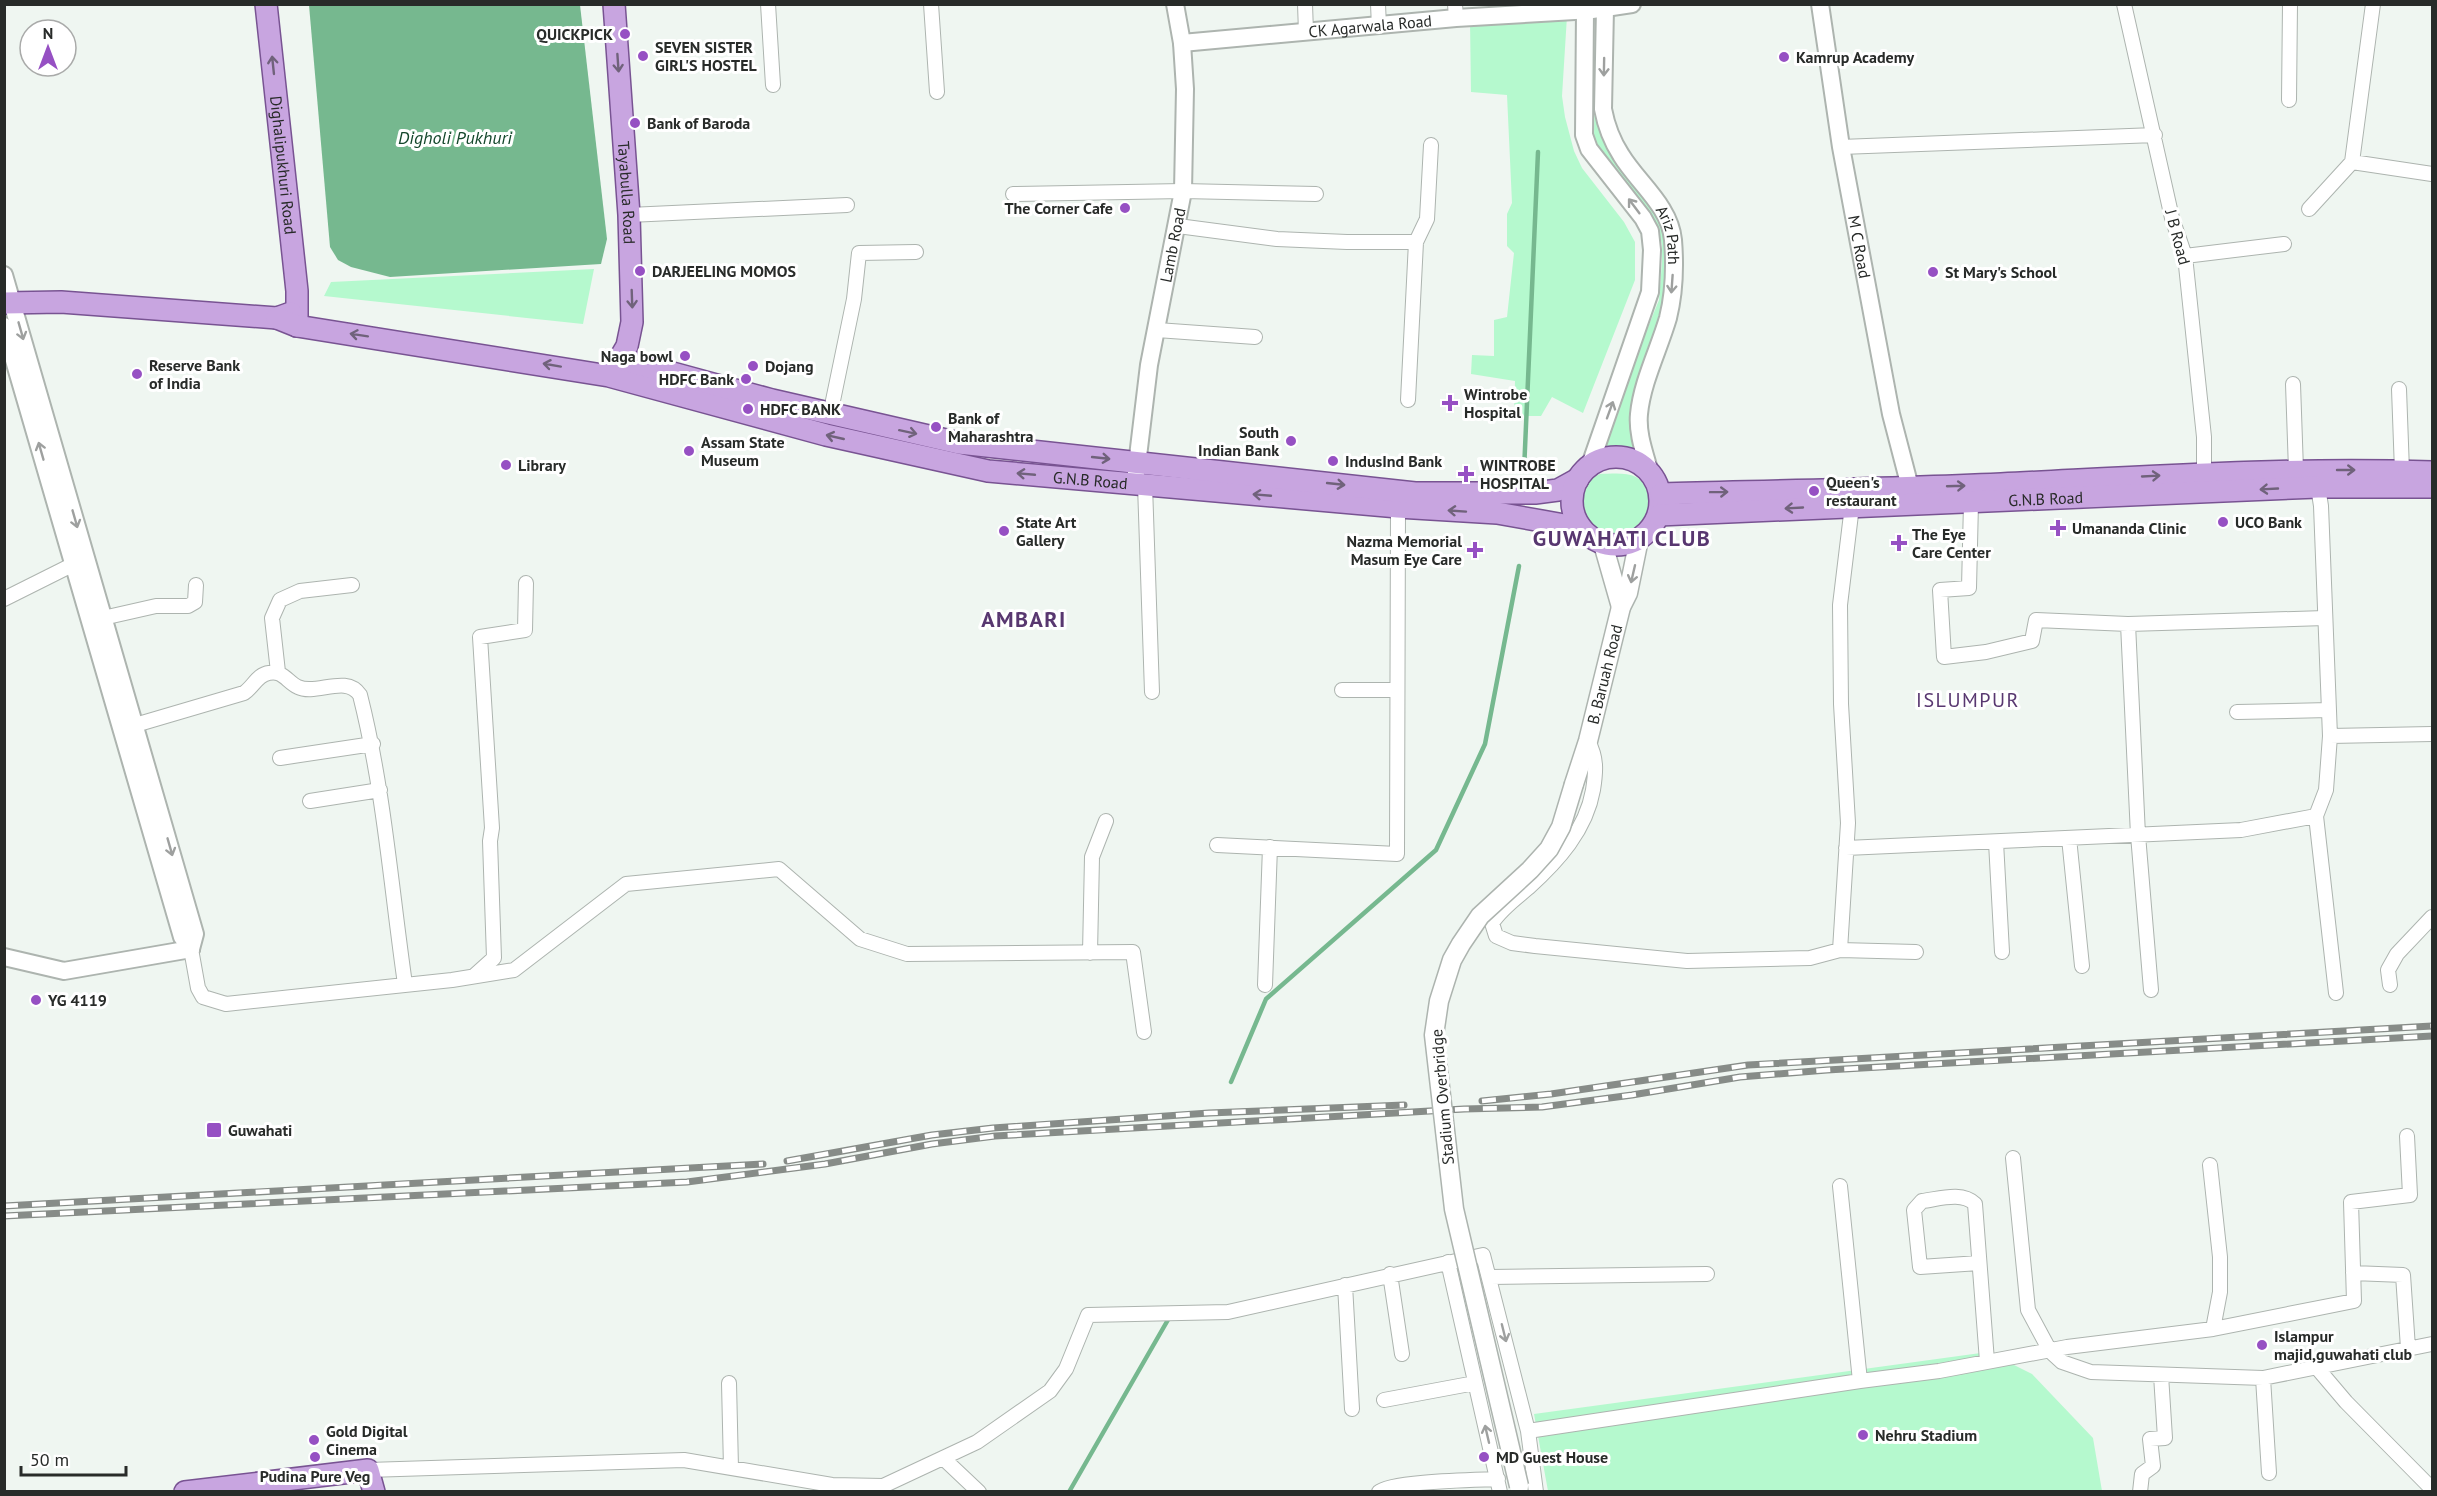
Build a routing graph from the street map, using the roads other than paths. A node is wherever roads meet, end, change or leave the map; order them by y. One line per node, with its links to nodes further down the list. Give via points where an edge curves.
1 (266, 4): 39 (main road, Dighalipukhuri Road, one-way to 1, via 297,291)
2 (614, 4): 31 (main road, Tayabulla Road, one-way to 31)
3 (768, 4): 18 (street)
4 (931, 4): 19 (street)
5 (1175, 4): 17 (street, Lamb Road)
6 (1305, 4): 16 (street)
7 (1378, 4): 15 (street)
8 (1632, 4): 13 (street, CK Agarwala Road)
9 (1820, 4): 23 (street, M C Road)
10 (2124, 4): 21 (street, J B Road)
11 (2290, 4): 20 (street)
12 (2373, 4): 24 (street)
13 (1594, 8): 14 (street, CK Agarwala Road); 51 (street, Ariz Path, one-way to 13, via 1650,292 1652,250 1650,231 1643,218 1589,149 1584,135); 53 (street, Ariz Path, one-way to 53, via 1605,120 1622,157 1663,209 1673,240 1668,316 1639,414 1639,431)
14 (1455, 11): 15 (street, CK Agarwala Road)
15 (1379, 27): 16 (street, CK Agarwala Road)
16 (1306, 32): 17 (street, CK Agarwala Road)
17 (1182, 43): 26 (street, Lamb Road)
18 (773, 85)
19 (937, 92)
20 (2289, 100)
21 (2155, 135): 23 (street); 36 (street, J B Road, via 2172,218)
22 (1431, 145): 33 (street, via 1426,219)
23 (1841, 147): 57 (street, M C Road, via 1891,414)
24 (2352, 162): 25 (street); 30 (street)
25 (2433, 174)
26 (1183, 191): 27 (street); 28 (street); 32 (street, Lamb Road)
27 (1013, 194)
28 (1316, 194)
29 (847, 205): 31 (street)
30 (2309, 209)
31 (629, 215): 43 (main road, Tayabulla Road, one-way to 43, via 632,322 627,346)
32 (1178, 226): 33 (street, via 1277,239); 41 (street, Lamb Road)
33 (1416, 242): 46 (street)
34 (2284, 244): 36 (street)
35 (916, 252): 47 (street, via 859,253 854,299)
36 (2185, 256): 54 (street, J B Road, via 2204,437)
37 (4, 275): 38 (street)
38 (8, 303): 39 (main road, via 61,302); 73 (street, one-way to 73)
39 (290, 318): 43 (main road, one-way to 39)
40 (4, 326): 67 (street, one-way to 40)
41 (1157, 330): 42 (street); 48 (street, Lamb Road)
42 (1255, 337)
43 (615, 367): 47 (main road, G.N.B Road); 55 (main road, G.N.B Road, one-way to 43, via 988,471 826,435)
44 (2293, 384): 49 (street)
45 (2399, 389): 50 (street)
46 (1408, 400)
47 (830, 415): 48 (main road, G.N.B Road, one-way to 48, via 960,443)
48 (1137, 461): 51 (main road, G.N.B Road, one-way to 51, via 1415,493 1535,493 1558,490); 55 (street, Lamb Road)
49 (2296, 470): 50 (main road, G.N.B Road, one-way to 50); 54 (main road, G.N.B Road)
50 (2402, 471): 52 (main road, G.N.B Road)
51 (1584, 472): 53 (main road, via 1605,459 1618,457 1641,464); 64 (main road, via 1573,491 1572,504)
52 (2433, 472)
53 (1650, 473): 59 (main road)
54 (2204, 473): 57 (main road, G.N.B Road, one-way to 54)
55 (1140, 485): 62 (main road, G.N.B Road, one-way to 55); 79 (street)
56 (2318, 487): 58 (main road, G.N.B Road); 60 (main road, G.N.B Road, one-way to 60); 74 (street)
57 (1910, 488): 59 (main road, G.N.B Road, one-way to 57)
58 (2433, 488)
59 (1661, 494): 63 (main road)
60 (1971, 503): 61 (main road, G.N.B Road); 75 (street, via 1969,588 1940,590 1944,657 2032,641 2036,620)
61 (1852, 506): 63 (main road, G.N.B Road, one-way to 63); 97 (street, via 1840,605)
62 (1398, 507): 64 (main road, G.N.B Road, one-way to 62, via 1521,517); 78 (street)
63 (1659, 515): 65 (main road, via 1653,527)
64 (1581, 528): 66 (main road)
65 (1639, 539): 66 (main road, via 1617,546); 72 (main road, B. Baruah Road, one-way to 72, via 1628,593)
66 (1603, 544): 72 (main road, B. Baruah Road)
67 (74, 564): 71 (street); 82 (street)
68 (526, 583): 106 (street, via 525,630 480,637 492,828 494,958)
69 (196, 585): 73 (street, via 195,602 188,606 156,606)
70 (351, 585): 76 (street, via 300,591 280,600 272,618)
71 (4, 599)
72 (1621, 607): 85 (main road, B. Baruah Road)
73 (103, 618): 82 (street)
74 (2325, 618): 75 (street); 80 (street)
75 (2128, 624): 92 (street)
76 (278, 672): 82 (street, via 261,676 244,693); 86 (street, via 301,689 356,689)
77 (1342, 690): 78 (street)
78 (1396, 690): 96 (street, via 1397,854)
79 (1152, 692)
80 (2329, 710): 81 (street); 84 (street)
81 (2236, 712)
82 (128, 727): 99 (street, via 182,937)
83 (2433, 734): 84 (street)
84 (2330, 736): 90 (street, via 2326,790)
85 (1588, 741): 100 (street, via 1596,765 1583,825 1536,880 1499,912 1492,923 1496,936 1512,943 1687,961 1810,958); 145 (main road, Stadium Overbridge, bridge, via 1561,827 1549,849 1480,916 1461,944 1446,977 1436,1017 1436,1063 1454,1209)
86 (372, 744): 87 (street); 88 (street)
87 (280, 758)
88 (381, 790): 89 (street); 107 (street)
89 (310, 801)
90 (2316, 816): 92 (street, via 2241,830); 111 (street)
91 (1107, 821): 101 (street, via 1092,857)
92 (2138, 835): 93 (street); 110 (street)
93 (2068, 838): 94 (street); 105 (street)
94 (1996, 842): 97 (street); 103 (street)
95 (1217, 844): 96 (street)
96 (1270, 847): 108 (street)
97 (1846, 848): 100 (street)
98 (2433, 917): 109 (street, via 2392,962 2388,970)
99 (191, 949): 104 (street, via 64,971); 107 (street, via 203,998 226,1004)
100 (1840, 950): 102 (street)
101 (1090, 952): 106 (street, via 907,954 860,939 779,868 626,884 514,970); 112 (street, via 1133,952)
102 (1917, 952)
103 (2002, 952)
104 (4, 957)
105 (2082, 966)
106 (474, 976): 107 (street)
107 (405, 984)
108 (1265, 985)
109 (2390, 985)
110 (2151, 990)
111 (2336, 993)
112 (1144, 1032)
113 (2407, 1136): 119 (street, via 2410,1195 2351,1202)
114 (2013, 1158): 127 (street, via 2028,1310)
115 (2210, 1165): 124 (street, via 2220,1257 2220,1292)
116 (1840, 1186): 133 (street)
117 (1448, 1262): 120 (street); 122 (street, via 1484,1255); 135 (street)
118 (1980, 1263): 118 (street, via 1975,1204 1969,1198 1917,1204 1914,1209 1920,1267); 129 (street)
119 (2353, 1273): 124 (street, via 2354,1301); 126 (street, via 2403,1275)
120 (1390, 1274): 123 (street); 128 (street)
121 (1707, 1274): 122 (street)
122 (1490, 1276): 138 (street, one-way to 138)
123 (1345, 1285): 137 (street); 139 (street, via 1228,1312 1088,1315 1066,1369 1050,1391 977,1442)
124 (2213, 1329): 127 (street)
125 (2433, 1344): 126 (street)
126 (2408, 1348): 130 (street)
127 (2050, 1351): 129 (street); 131 (street, via 2062,1362 2091,1372)
128 (1402, 1354)
129 (1987, 1361): 133 (street)
130 (2318, 1369): 132 (street); 146 (street)
131 (2161, 1375): 132 (street); 152 (street, via 2165,1438 2150,1439 2153,1466 2142,1474)
132 (2264, 1378): 142 (street)
133 (1860, 1381): 138 (street)
134 (729, 1383): 140 (street)
135 (1475, 1383): 136 (street); 143 (street, one-way to 135)
136 (1384, 1400)
137 (1352, 1409)
138 (1528, 1431): 151 (street)
139 (943, 1458): 144 (street, via 883,1486); 149 (street)
140 (731, 1468): 141 (street, via 684,1460); 144 (street)
141 (368, 1470): 147 (main road); 148 (main road)
142 (2269, 1473)
143 (1499, 1485): 150 (street, via 1404,1485)
144 (831, 1488)
145 (1519, 1489)
146 (2433, 1489)
147 (185, 1491)
148 (374, 1491)
149 (980, 1491)
150 (1379, 1491)
151 (1536, 1491)
152 (2140, 1491)

